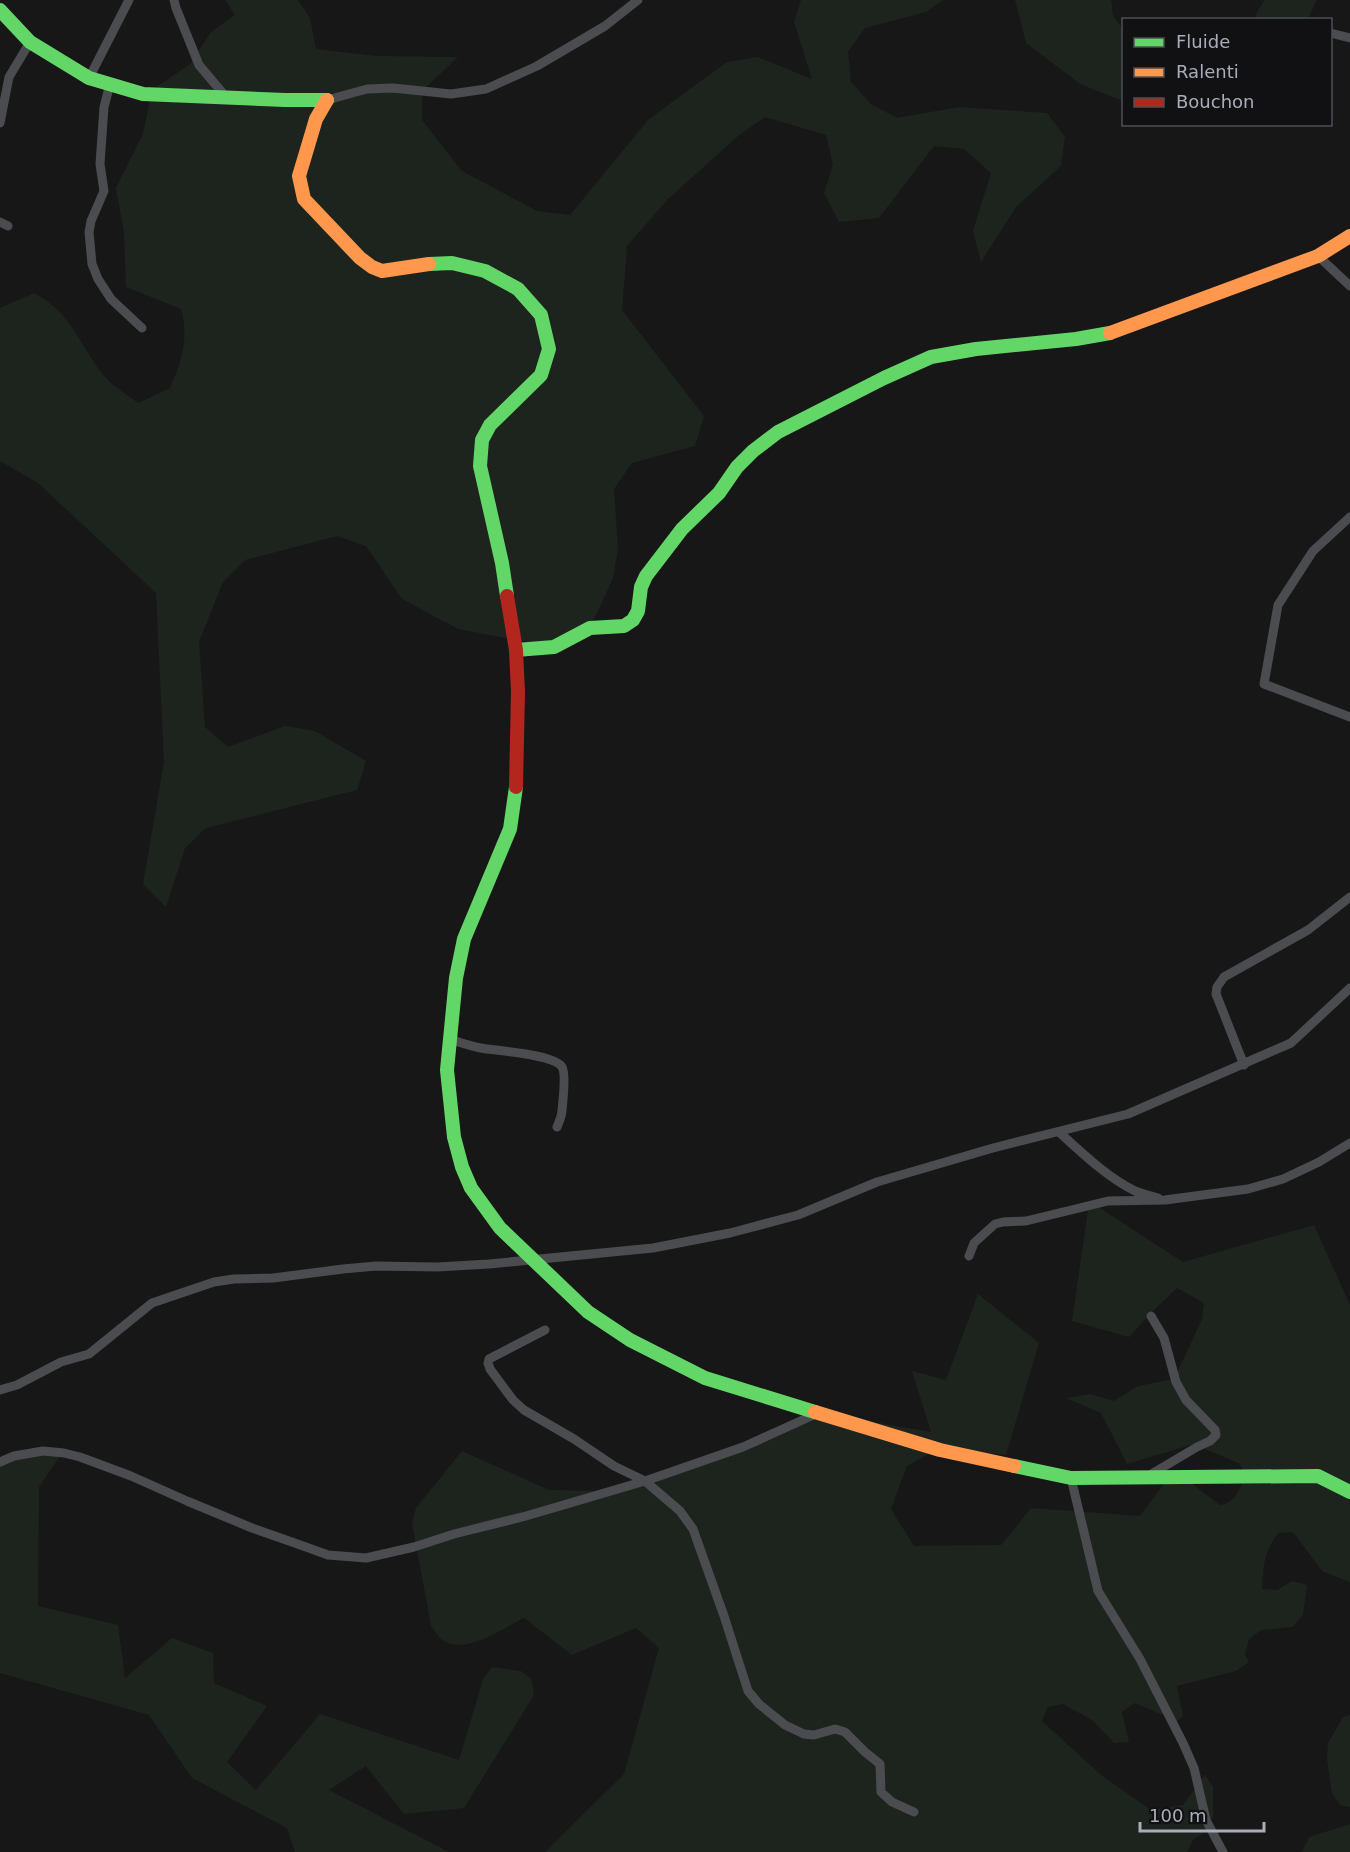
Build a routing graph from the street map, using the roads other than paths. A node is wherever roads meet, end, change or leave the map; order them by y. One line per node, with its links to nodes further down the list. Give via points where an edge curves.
1 (129, 0): 8 (street)
2 (174, 0): 10 (street, via 199,65)
3 (638, 0): 11 (street, via 606,26 537,66 486,89 451,94 367,88)
4 (0, 10): 7 (street)
5 (1332, 34): 6 (street)
6 (1350, 38)
7 (30, 42): 8 (street); 12 (street, via 9,77)
8 (89, 78): 9 (street)
9 (110, 84): 10 (street, via 143,94); 16 (street, via 104,107 100,164 104,191 89,232 92,264 111,299)
10 (226, 98): 11 (street)
11 (327, 100): 18 (street, via 316,119 298,176 304,199 360,258 382,271 453,263 485,271 518,289 541,315 549,349 541,375 490,425 481,449 480,466)
12 (0, 123)
13 (1350, 236): 14 (street)
14 (1318, 256): 15 (street); 18 (street, via 1114,332 931,357 884,378 778,432 753,451 719,493 682,529 646,576 633,620 624,626 590,628 554,646)
15 (1350, 286)
16 (142, 328)
17 (1350, 517): 19 (street, via 1313,550 1278,605 1264,684)
18 (516, 650): 22 (street, via 515,804 510,829 464,939)
19 (1350, 717)
20 (1350, 897): 23 (street, via 1308,930 1224,977 1217,987 1216,994)
21 (1350, 988): 23 (street, via 1291,1043)
22 (449, 1039): 24 (street, via 480,1048 520,1052 560,1065 564,1075 562,1110); 29 (street, via 450,1101 462,1167 471,1188 500,1228)
23 (1244, 1065): 25 (street, via 1128,1114)
24 (556, 1128)
25 (1059, 1132): 27 (street, via 1115,1179); 29 (street, via 877,1182 798,1215 730,1233 654,1248)
26 (1350, 1143): 27 (street, via 1283,1179 1248,1189)
27 (1165, 1200): 28 (street, via 1101,1202 1026,1221 995,1224 974,1244)
28 (969, 1256)
29 (532, 1259): 32 (street, via 437,1267 365,1267 214,1282 152,1303 89,1354 61,1362); 33 (street, via 588,1312 630,1340 705,1378)
30 (1151, 1316): 35 (street, via 1167,1345 1176,1382 1216,1436)
31 (545, 1330): 37 (street, via 489,1359 490,1370 524,1410)
32 (0, 1390)
33 (818, 1413): 36 (street, via 940,1450); 37 (street, via 742,1447)
34 (0, 1462): 37 (street, via 43,1451 80,1457 328,1555 366,1558)
35 (1145, 1477): 36 (street); 38 (street, via 1318,1476)
36 (1071, 1478): 40 (street, via 1098,1591 1140,1659 1183,1743 1194,1768 1206,1820)
37 (645, 1481): 39 (street, via 680,1511 693,1529 748,1690 759,1704 785,1725 804,1734 835,1729 845,1732 880,1764 881,1792)
38 (1350, 1492)
39 (914, 1812)
40 (1222, 1852)

